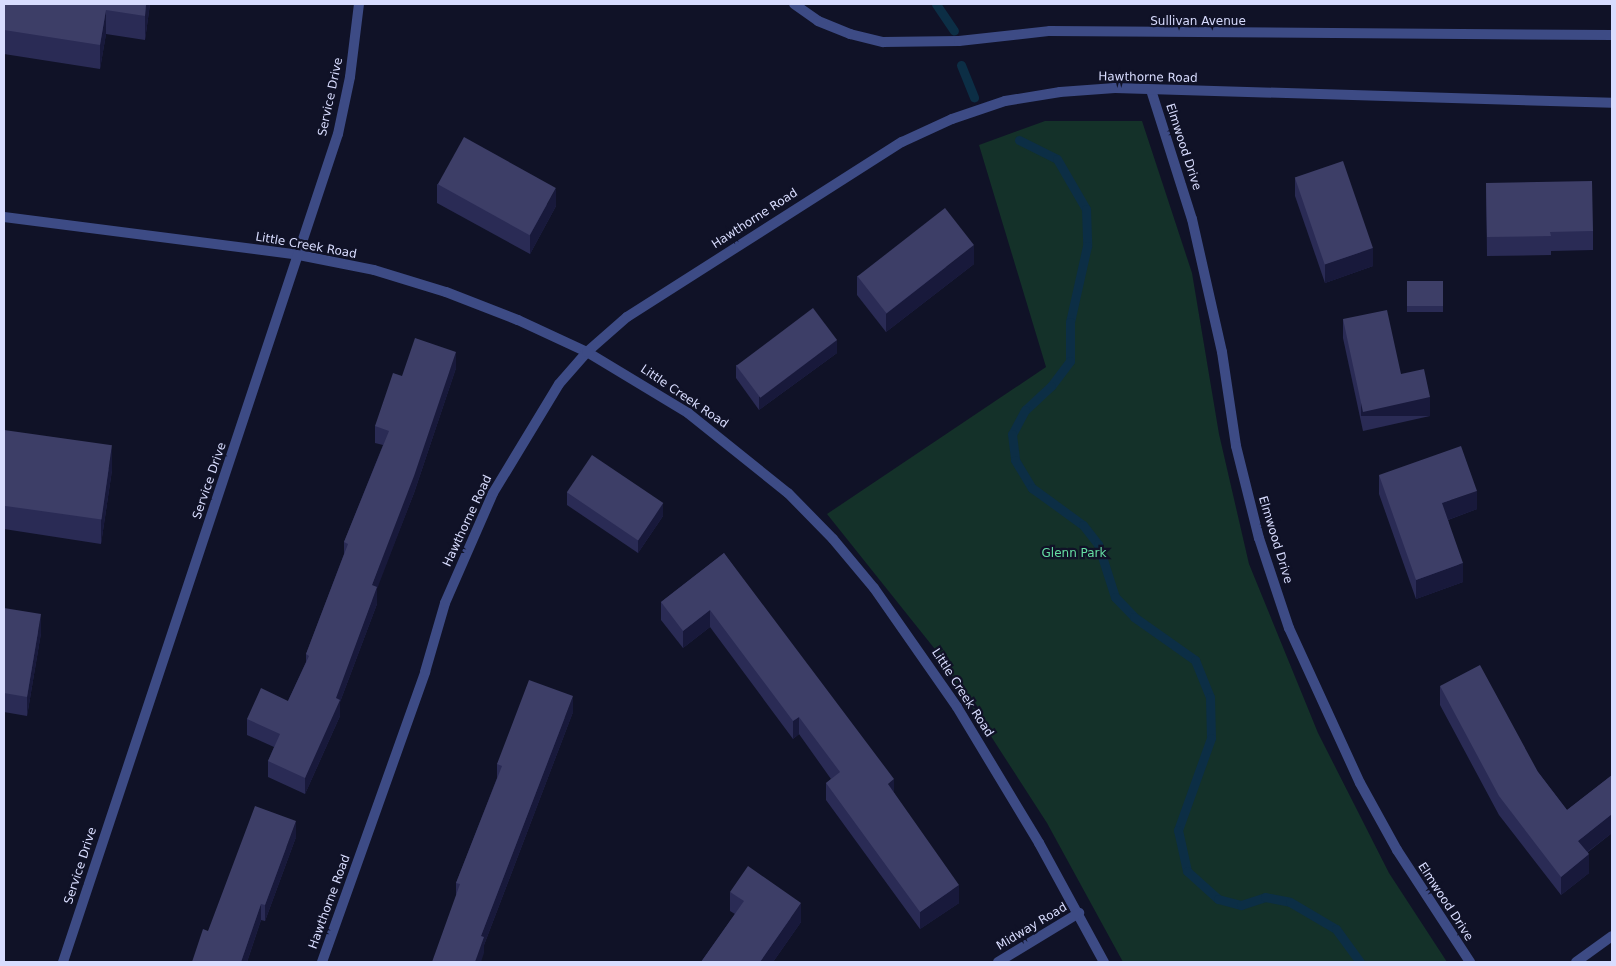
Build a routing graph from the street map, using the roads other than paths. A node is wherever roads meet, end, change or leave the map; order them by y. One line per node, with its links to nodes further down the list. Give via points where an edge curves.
1 (359, 4): 7 (street, Service Drive, via 350,77 338,134)
2 (794, 4): 3 (street, Sullivan Avenue, via 818,21 850,34 883,42 959,41 1050,31)
3 (1612, 35)
4 (1151, 90): 5 (street, Hawthorne Road); 8 (street, Hawthorne Road, via 1060,92 1005,102 952,118 902,142 786,213 627,317); 15 (street, Elmwood Drive, via 1192,219 1222,352 1236,446 1259,538 1289,628 1360,783 1397,850)
5 (1612, 103)
6 (4, 216): 7 (street, Little Creek Road)
7 (299, 255): 8 (street, Little Creek Road, via 374,270 446,292); 11 (street, Service Drive)
8 (587, 352): 9 (street, Little Creek Road, via 688,413 739,451 788,493 833,539 874,588 957,707); 12 (street, Hawthorne Road, via 535,420 493,493 459,567 422,682)
9 (1079, 913): 13 (street, Midway Road); 14 (street, Little Creek Road)
10 (1612, 936): 16 (street)
11 (64, 962)
12 (322, 962)
13 (998, 962)
14 (1104, 962)
15 (1470, 962)
16 (1576, 962)

